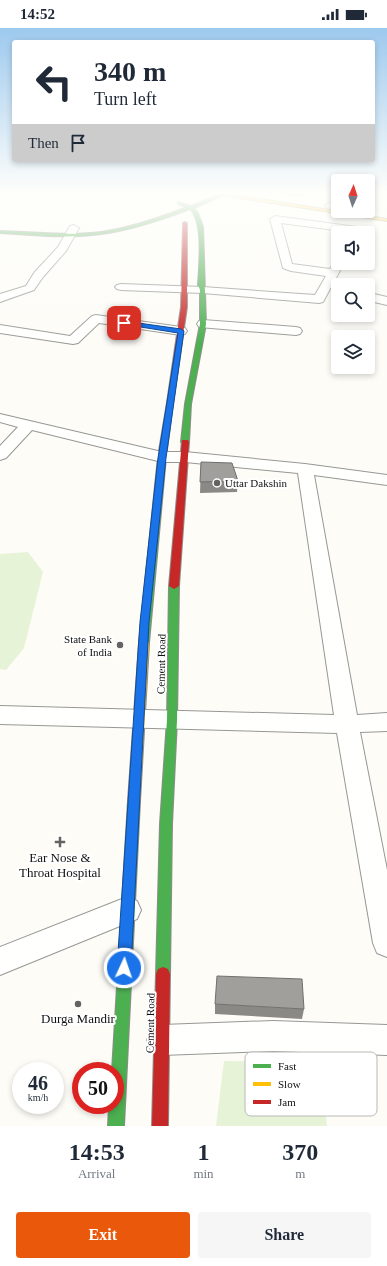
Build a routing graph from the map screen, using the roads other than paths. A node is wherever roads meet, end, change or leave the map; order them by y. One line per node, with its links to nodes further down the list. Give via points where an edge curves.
1 (66, 242): 10 (street, via 30,288)
2 (185, 242): 8 (main road, Cement Road)
3 (199, 242): 9 (main road, Cement Road)
4 (280, 242): 5 (street, via 287,266)
5 (331, 268)
6 (335, 270): 9 (street, via 318,299)
7 (121, 287): 8 (street)
8 (184, 289): 9 (street); 15 (main road, Cement Road)
9 (203, 290): 13 (main road, Cement Road)
10 (0, 298)
11 (375, 298): 12 (street)
12 (387, 301)
13 (203, 324): 16 (street); 20 (main road, Cement Road, via 188,404)
14 (0, 329): 15 (street, via 73,340 96,319)
15 (181, 331): 21 (main road, Cement Road)
16 (296, 332)
17 (0, 418): 18 (street)
18 (28, 425): 19 (street); 21 (street)
19 (0, 455)
20 (185, 457): 21 (street); 22 (street); 26 (main road, Cement Road, via 174,584)
21 (162, 458): 25 (main road, Cement Road, via 144,622)
22 (305, 470): 23 (street); 28 (street)
23 (387, 480)
24 (0, 715): 25 (street)
25 (138, 719): 26 (street); 29 (main road, Cement Road)
26 (172, 720): 28 (street); 32 (main road, Cement Road, via 166,824)
27 (387, 722): 28 (street)
28 (347, 724): 30 (street)
29 (127, 910): 31 (street); 34 (main road, Cement Road)
30 (387, 943)
31 (0, 961)
32 (162, 1040): 33 (street, via 273,1036); 35 (main road, Cement Road)
33 (387, 1040)
34 (116, 1126)
35 (160, 1126)

